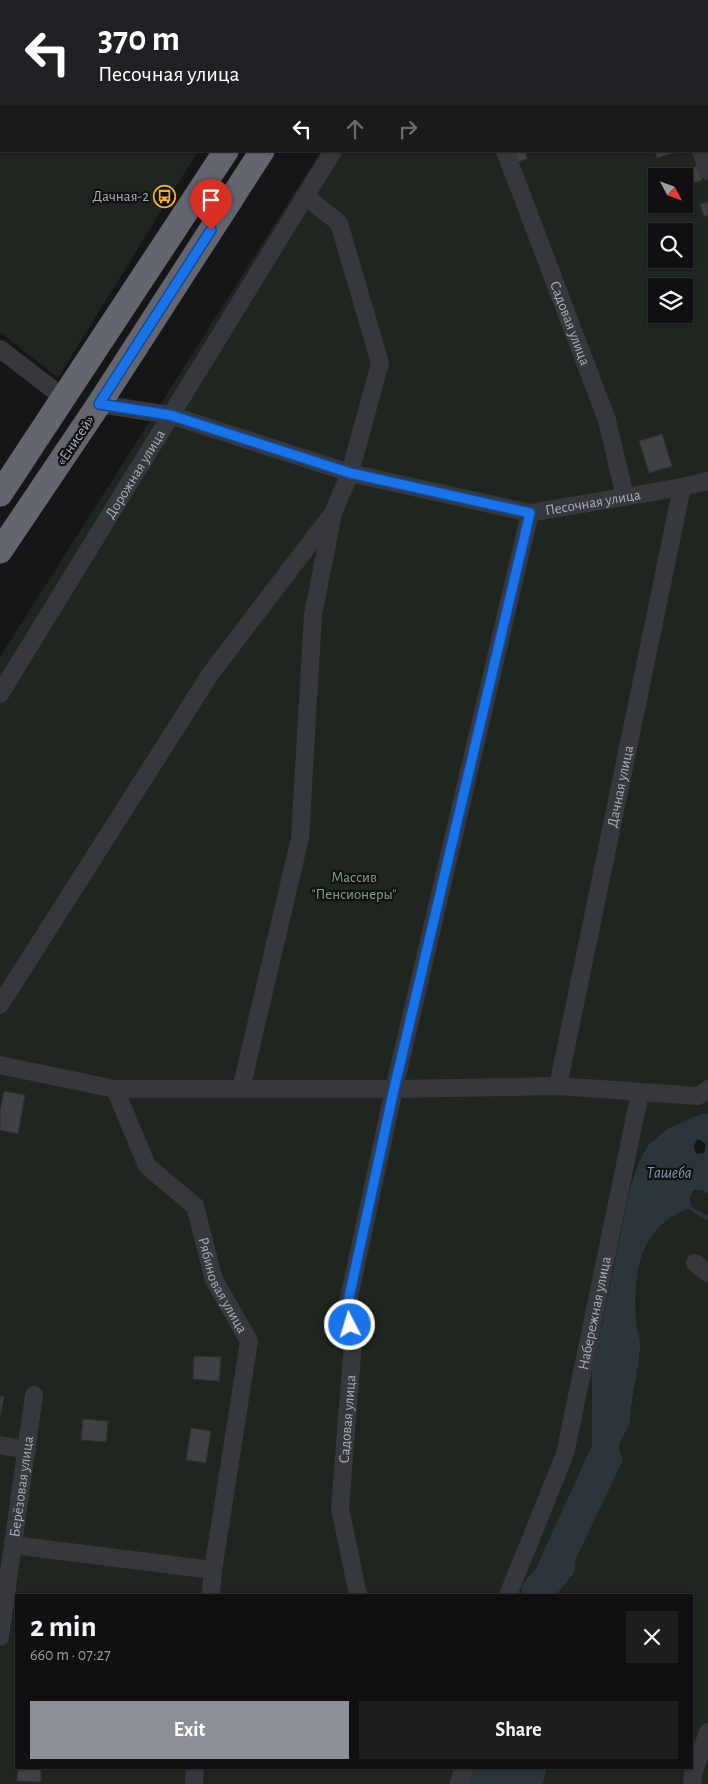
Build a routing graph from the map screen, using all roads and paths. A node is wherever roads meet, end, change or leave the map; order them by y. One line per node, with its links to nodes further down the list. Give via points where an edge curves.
1 (261, 152): 12 (highway, «Енисей»)
2 (332, 152): 7 (street, Дорожная улица)
3 (505, 152): 19 (street, Садовая улица, via 607,420)
4 (701, 152): 6 (street)
5 (221, 154): 11 (highway)
6 (708, 171)
7 (305, 196): 13 (street, Дорожная улица); 15 (street, via 339,223 380,362)
8 (0, 349): 9 (street)
9 (24, 367): 10 (street); 11 (street)
10 (0, 368)
11 (64, 398): 14 (highway)
12 (99, 404): 13 (street, Песочная улица); 22 (highway, «Енисей»)
13 (170, 415): 15 (street, Песочная улица); 23 (street, Дорожная улица)
14 (8, 472): 18 (highway)
15 (350, 473): 20 (street); 21 (street, Песочная улица)
16 (708, 480): 17 (street, Песочная улица)
17 (682, 487): 19 (street, Песочная улица); 26 (street, Дачная улица)
18 (0, 494)
19 (625, 497): 21 (street, Песочная улица)
20 (333, 513): 24 (street, via 210,673); 28 (street, via 313,615 300,838)
21 (530, 513): 29 (street, Садовая улица)
22 (0, 551)
23 (0, 694)
24 (0, 1005)
25 (0, 1065): 27 (street)
26 (558, 1086): 29 (street); 31 (street)
27 (115, 1089): 28 (street); 38 (street, Рябиновая улица, via 147,1166 195,1206 214,1280 249,1341)
28 (241, 1089): 29 (street)
29 (394, 1089): 40 (street, Садовая улица, via 347,1307 353,1343 340,1508)
30 (708, 1089): 31 (street, via 698,1096)
31 (640, 1092): 41 (street, Набережная улица, via 565,1454)
32 (708, 1265): 33 (street, via 695,1263)
33 (708, 1273)
34 (34, 1395): 36 (street, Берёзовая улица)
35 (0, 1444): 36 (street)
36 (26, 1450): 37 (street, Берёзовая улица)
37 (13, 1545): 38 (street); 42 (street, Берёзовая улица)
38 (213, 1570): 39 (street, Рябиновая улица)
39 (211, 1594)
40 (358, 1594)
41 (508, 1594)
42 (0, 1636)
43 (708, 1732): 48 (street)
44 (196, 1769): 46 (street)
45 (463, 1769): 47 (street)
46 (194, 1784)
47 (459, 1784)
48 (692, 1784)

